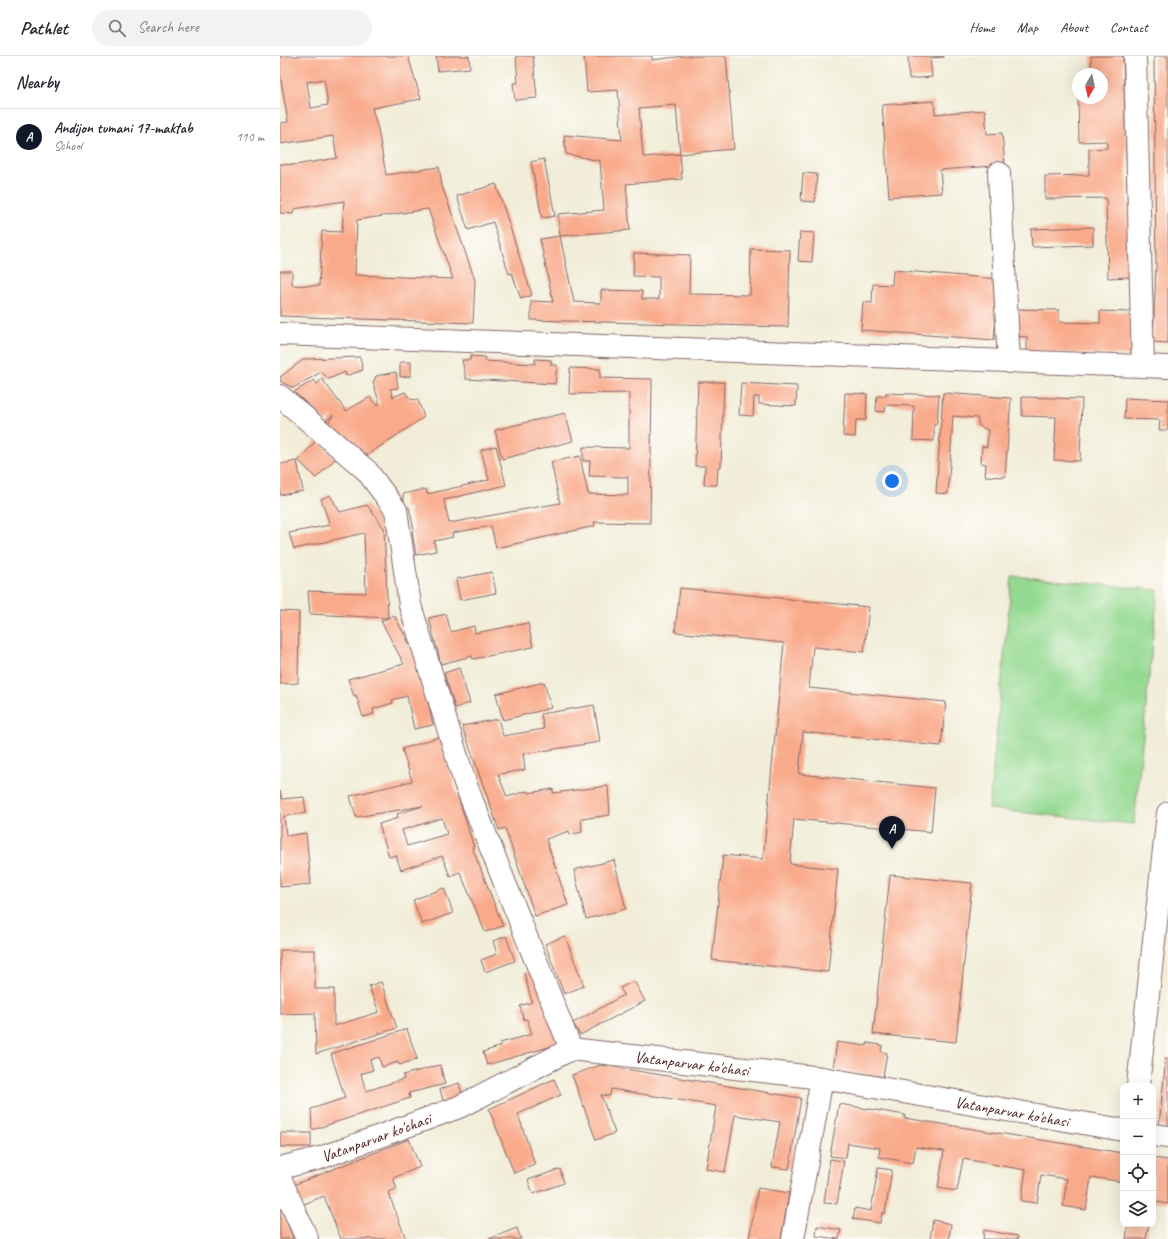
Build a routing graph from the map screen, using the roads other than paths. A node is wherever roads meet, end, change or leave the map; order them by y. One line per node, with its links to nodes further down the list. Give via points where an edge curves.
1 (1136, 56): 5 (street)
2 (999, 173): 4 (street)
3 (280, 334): 4 (street)
4 (1009, 362): 5 (street)
5 (1143, 366): 6 (street)
6 (1168, 368)
7 (280, 396): 9 (street, via 367,471 396,510 410,605 465,783)
8 (1168, 813): 11 (street)
9 (571, 1049): 10 (street, Vatanparvar ko'chasi); 15 (street, Vatanparvar ko'chasi, via 459,1107 320,1158)
10 (822, 1078): 12 (street, Vatanparvar ko'chasi); 18 (street)
11 (1138, 1083)
12 (1120, 1129)
13 (1156, 1135): 14 (street)
14 (1168, 1137)
15 (280, 1168)
16 (280, 1178): 17 (street)
17 (307, 1239)
18 (793, 1239)

